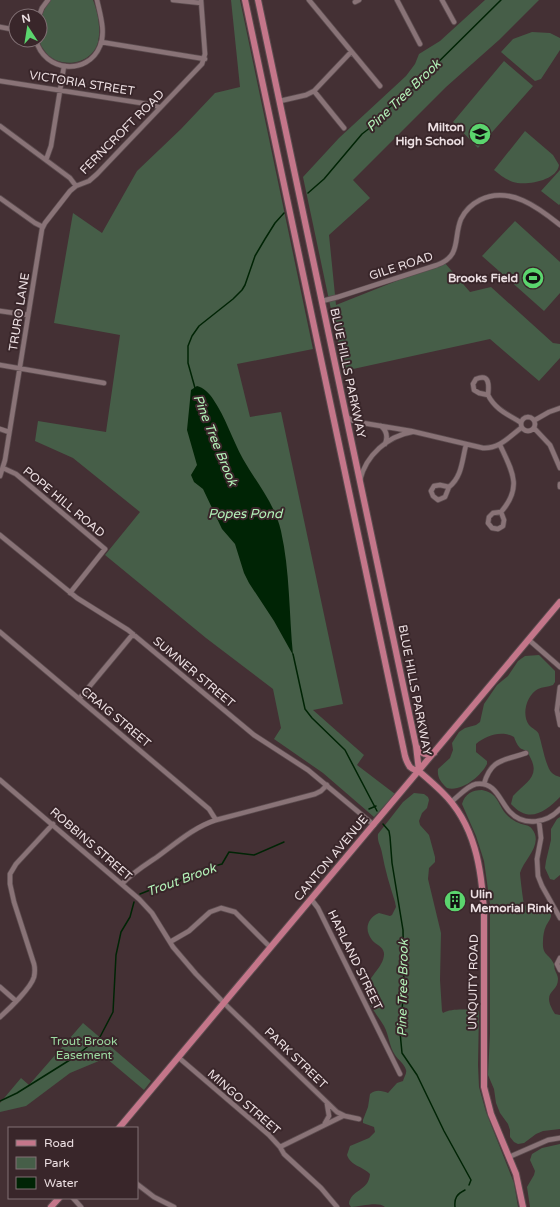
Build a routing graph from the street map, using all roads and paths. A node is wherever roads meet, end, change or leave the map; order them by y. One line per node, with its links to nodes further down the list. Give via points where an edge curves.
1 (97, 0): 10 (street, via 102,22)
2 (174, 0): 8 (street)
3 (245, 0): 20 (main road, BLUE HILLS PARKWAY)
4 (258, 0): 21 (main road, BLUE HILLS PARKWAY)
5 (308, 0): 13 (street)
6 (397, 0): 11 (street)
7 (442, 0): 9 (street)
8 (201, 1): 14 (street)
9 (454, 22)
10 (101, 42): 14 (street); 15 (street, via 97,51 85,62)
11 (420, 44)
12 (39, 48): 15 (street, via 54,63)
13 (351, 52): 17 (street); 19 (street)
14 (204, 59): 22 (street, FERNCROFT ROAD, via 201,66)
15 (64, 66): 18 (street)
16 (0, 81): 18 (street, VICTORIA STREET)
17 (380, 86)
18 (60, 90): 22 (street, VICTORIA STREET); 25 (street, via 51,146)
19 (314, 91): 21 (street, via 306,95); 24 (street)
20 (266, 99): 21 (main road); 59 (main road, BLUE HILLS PARKWAY)
21 (279, 99): 30 (main road, BLUE HILLS PARKWAY)
22 (160, 108): 26 (street, FERNCROFT ROAD, via 97,174)
23 (0, 126): 25 (street, FERNCROFT ROAD)
24 (344, 128)
25 (46, 160): 26 (street, FERNCROFT ROAD, via 70,178)
26 (76, 186): 29 (street, TRURO LANE)
27 (0, 198): 29 (street)
28 (560, 225): 30 (street, GILE ROAD, via 523,200 505,196 487,197 474,203 463,215 455,249 447,261)
29 (43, 227): 32 (street, TRURO LANE)
30 (322, 301): 38 (main road, BLUE HILLS PARKWAY)
31 (0, 311): 32 (street)
32 (28, 315): 34 (street, TRURO LANE)
33 (0, 365): 34 (street)
34 (20, 368): 35 (street); 45 (street, TRURO LANE)
35 (104, 383)
36 (488, 395): 40 (street, via 497,407)
37 (560, 408): 39 (street)
38 (346, 416): 41 (street, via 357,422); 53 (main road, BLUE HILLS PARKWAY)
39 (535, 420): 40 (street, via 524,418); 43 (street)
40 (520, 422): 42 (street)
41 (380, 426): 46 (street); 47 (street, via 386,432)
42 (521, 428): 43 (street, via 528,431); 49 (street)
43 (534, 428): 51 (street, via 550,445)
44 (0, 429): 45 (street)
45 (9, 432): 50 (street, TRURO LANE)
46 (416, 432): 47 (street); 48 (street)
47 (384, 444): 53 (street, via 367,462)
48 (466, 445): 49 (street, via 487,448); 55 (street, via 458,476)
49 (500, 445): 57 (street, via 512,469 514,482 511,497)
50 (3, 468): 52 (street, TRURO LANE); 61 (street, POPE HILL ROAD, via 16,474 105,549)
51 (560, 468)
52 (0, 476)
53 (360, 481): 58 (main road, BLUE HILLS PARKWAY)
54 (560, 484): 56 (street)
55 (448, 487)
56 (560, 487)
57 (501, 512)
58 (369, 523): 59 (main road); 70 (main road, BLUE HILLS PARKWAY)
59 (357, 526): 71 (main road, BLUE HILLS PARKWAY)
60 (0, 535): 61 (street, SUMNER STREET)
61 (70, 593): 64 (street, SUMNER STREET)
62 (560, 602): 65 (main road, CANTON AVENUE)
63 (0, 632): 68 (street, CRAIG STREET)
64 (133, 634): 68 (street); 77 (street, SUMNER STREET, via 254,735)
65 (529, 640): 66 (street); 72 (main road, CANTON AVENUE)
66 (560, 667)
67 (560, 687): 69 (street, via 557,710)
68 (79, 699): 80 (street, CRAIG STREET, via 209,808)
69 (560, 725)
70 (416, 746): 71 (main road, via 412,753); 72 (main road, via 424,754); 74 (main road, BLUE HILLS PARKWAY)
71 (404, 752): 74 (main road, BLUE HILLS PARKWAY, via 410,768)
72 (434, 753): 74 (main road, CANTON AVENUE)
73 (526, 753): 76 (street, via 494,764)
74 (419, 771): 78 (main road, UNQUITY ROAD); 83 (main road, CANTON AVENUE)
75 (0, 780): 82 (street, ROBBINS STREET)
76 (484, 784): 78 (street, via 470,786); 81 (street, via 498,793 515,817 524,821)
77 (327, 786): 80 (street, via 311,796); 83 (street, SUMNER STREET)
78 (451, 802): 104 (main road, UNQUITY ROAD, via 469,832 481,884 485,930 484,1087 491,1114)
79 (560, 809): 81 (street, via 550,818)
80 (216, 820): 84 (street, via 180,841)
81 (539, 822): 86 (street, via 541,838 537,859 538,876)
82 (53, 824): 84 (street, ROBBINS STREET); 92 (street, via 10,874 14,902 35,973 30,984)
83 (374, 825): 85 (main road, CANTON AVENUE)
84 (122, 884): 87 (street, ROBBINS STREET, via 147,908)
85 (311, 899): 88 (main road, CANTON AVENUE); 96 (street, HARLAND STREET, via 318,908)
86 (560, 918)
87 (170, 942): 88 (street, via 189,931 210,912 221,908 235,912); 93 (street, ROBBINS STREET, via 191,969)
88 (270, 947): 93 (main road, CANTON AVENUE)
89 (560, 958): 90 (street, via 557,964)
90 (560, 970)
91 (0, 987): 92 (street)
92 (16, 1001): 94 (street)
93 (224, 1003): 95 (main road, CANTON AVENUE); 97 (street, PARK STREET)
94 (0, 1017)
95 (178, 1057): 101 (main road, CANTON AVENUE); 103 (street, MINGO STREET)
96 (400, 1074)
97 (327, 1102): 98 (street, PARK STREET); 100 (street, via 329,1116)
98 (343, 1116): 99 (street); 100 (street, MINGO STREET)
99 (359, 1119)
100 (324, 1125): 103 (street, MINGO STREET)
101 (120, 1127)
102 (560, 1138): 104 (street, via 548,1140)
103 (280, 1147): 108 (street, via 284,1154 321,1188)
104 (509, 1157): 112 (main road, UNQUITY ROAD, via 518,1181)
105 (138, 1185): 111 (street, via 154,1197)
106 (58, 1199): 109 (main road)
107 (74, 1199): 110 (street)
108 (335, 1206)
109 (51, 1207)
110 (81, 1207)
111 (174, 1207)
112 (523, 1207)

